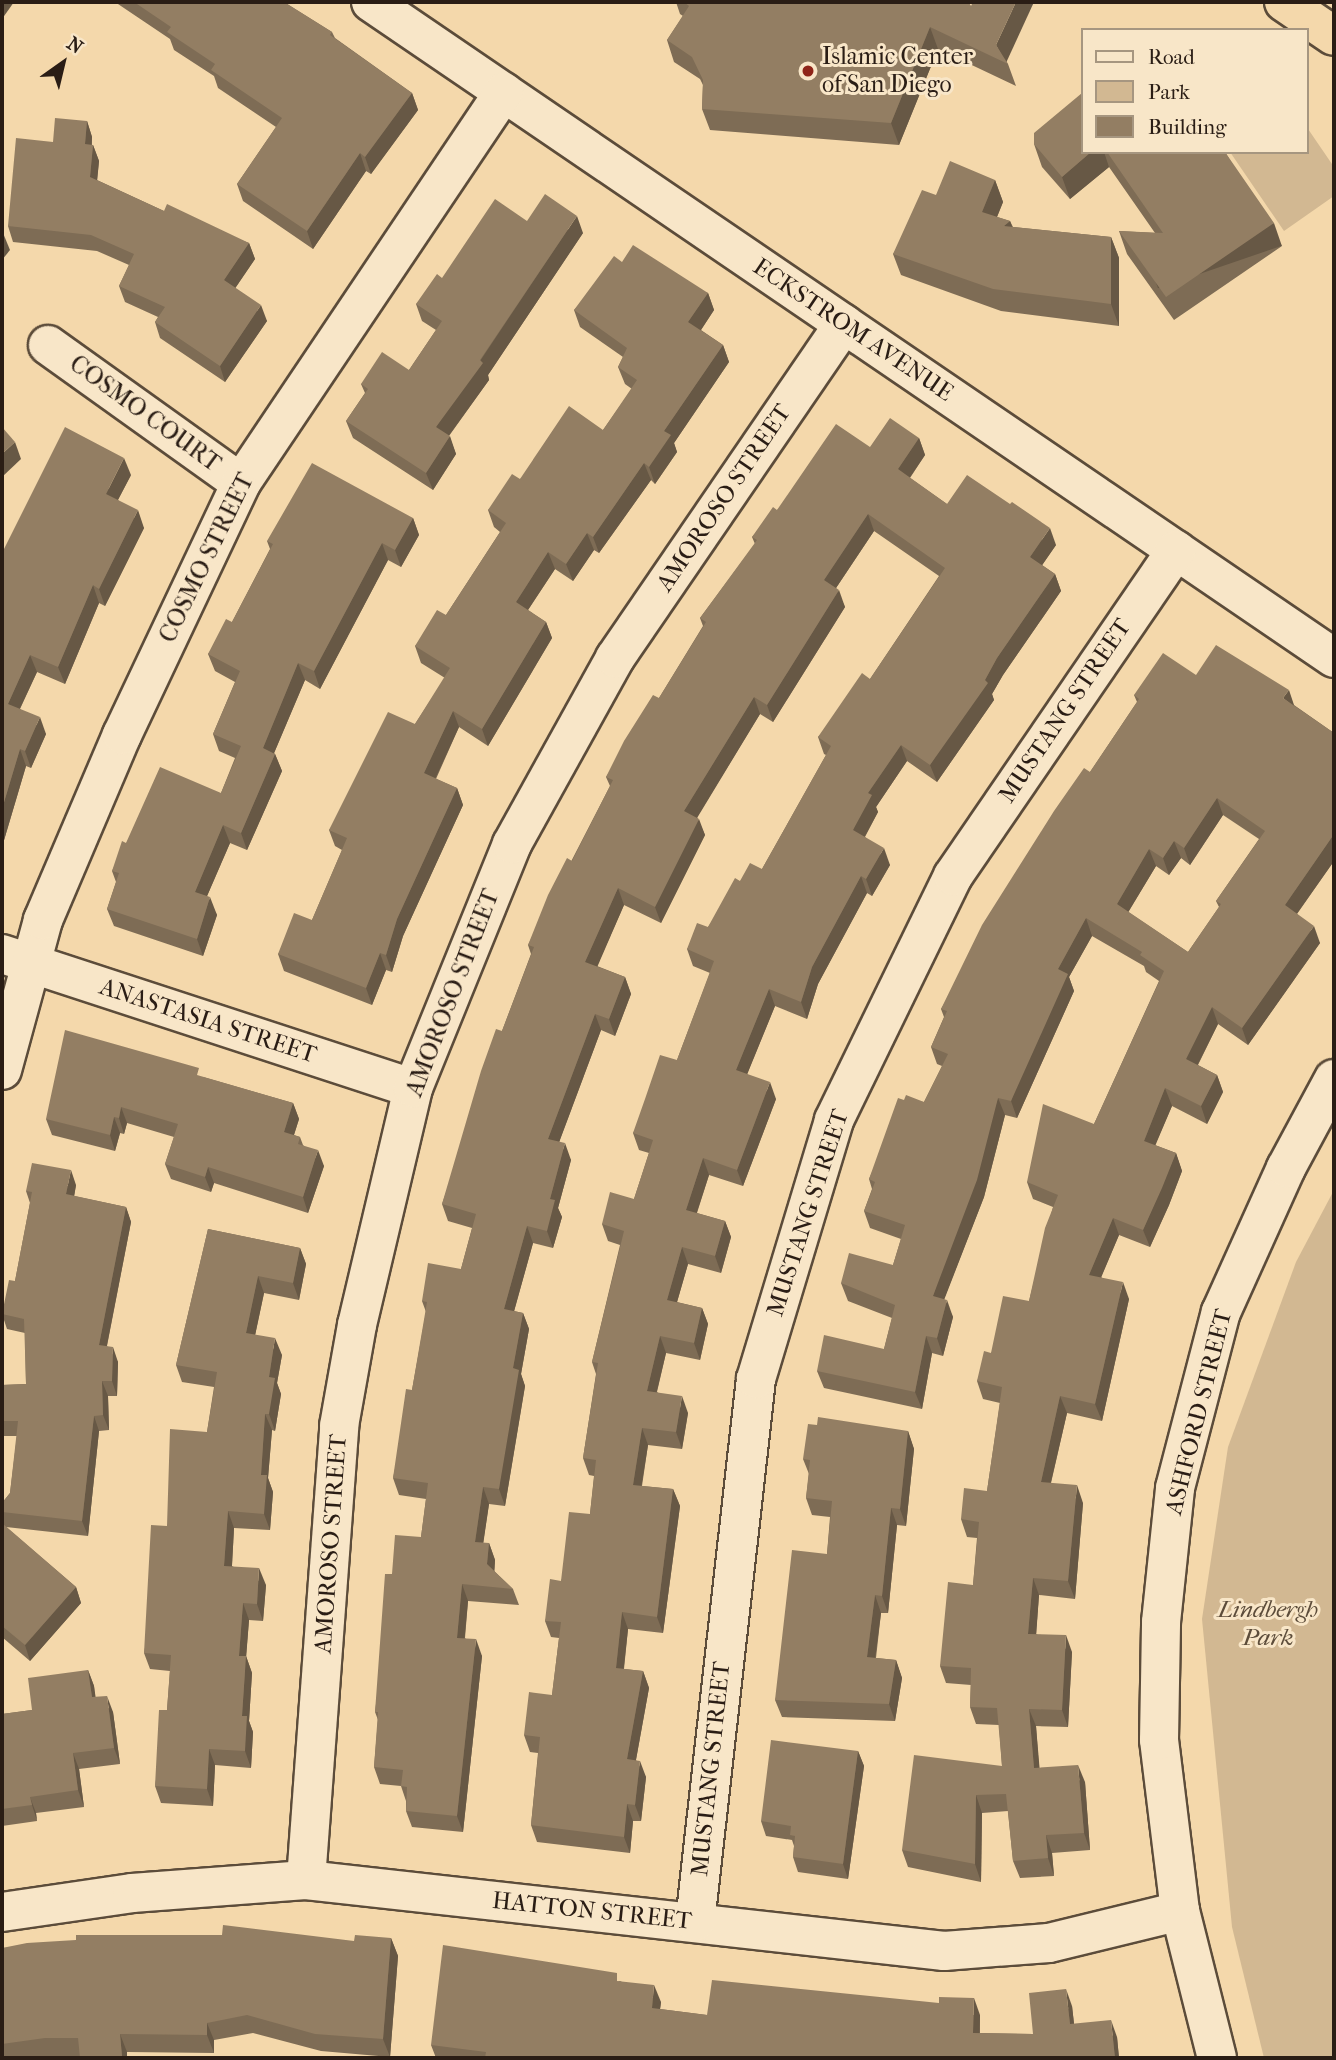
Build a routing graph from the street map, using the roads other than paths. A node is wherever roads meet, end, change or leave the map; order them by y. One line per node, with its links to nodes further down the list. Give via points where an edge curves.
1 (372, 2): 4 (street, ECKSTROM AVENUE)
2 (1284, 2): 3 (highway)
3 (1334, 36)
4 (504, 92): 5 (street, ECKSTROM AVENUE); 7 (street, COSMO STREET)
5 (844, 324): 8 (street, ECKSTROM AVENUE); 13 (street, AMOROSO STREET, via 614,658 512,844)
6 (48, 345): 7 (street, COSMO COURT)
7 (241, 483): 10 (street, COSMO STREET, via 122,735 43,920)
8 (1176, 550): 9 (street, ECKSTROM AVENUE); 17 (street, MUSTANG STREET, via 953,876 834,1120 755,1379)
9 (1334, 659)
10 (16, 959): 11 (street, COSMO STREET); 13 (street, ANASTASIA STREET)
11 (2, 1070)
12 (1334, 1079): 16 (street, ASHFORD STREET, via 1281,1179 1221,1312 1175,1488 1161,1622 1159,1740)
13 (413, 1088): 14 (street, AMOROSO STREET, via 357,1325 339,1426)
14 (306, 1880): 15 (street, HATTON STREET, via 132,1893); 17 (street, HATTON STREET)
15 (2, 1912)
16 (1180, 1912): 17 (street, HATTON STREET, via 1049,1943 944,1951); 18 (street, ASHFORD STREET)
17 (695, 1922)
18 (1217, 2058)

